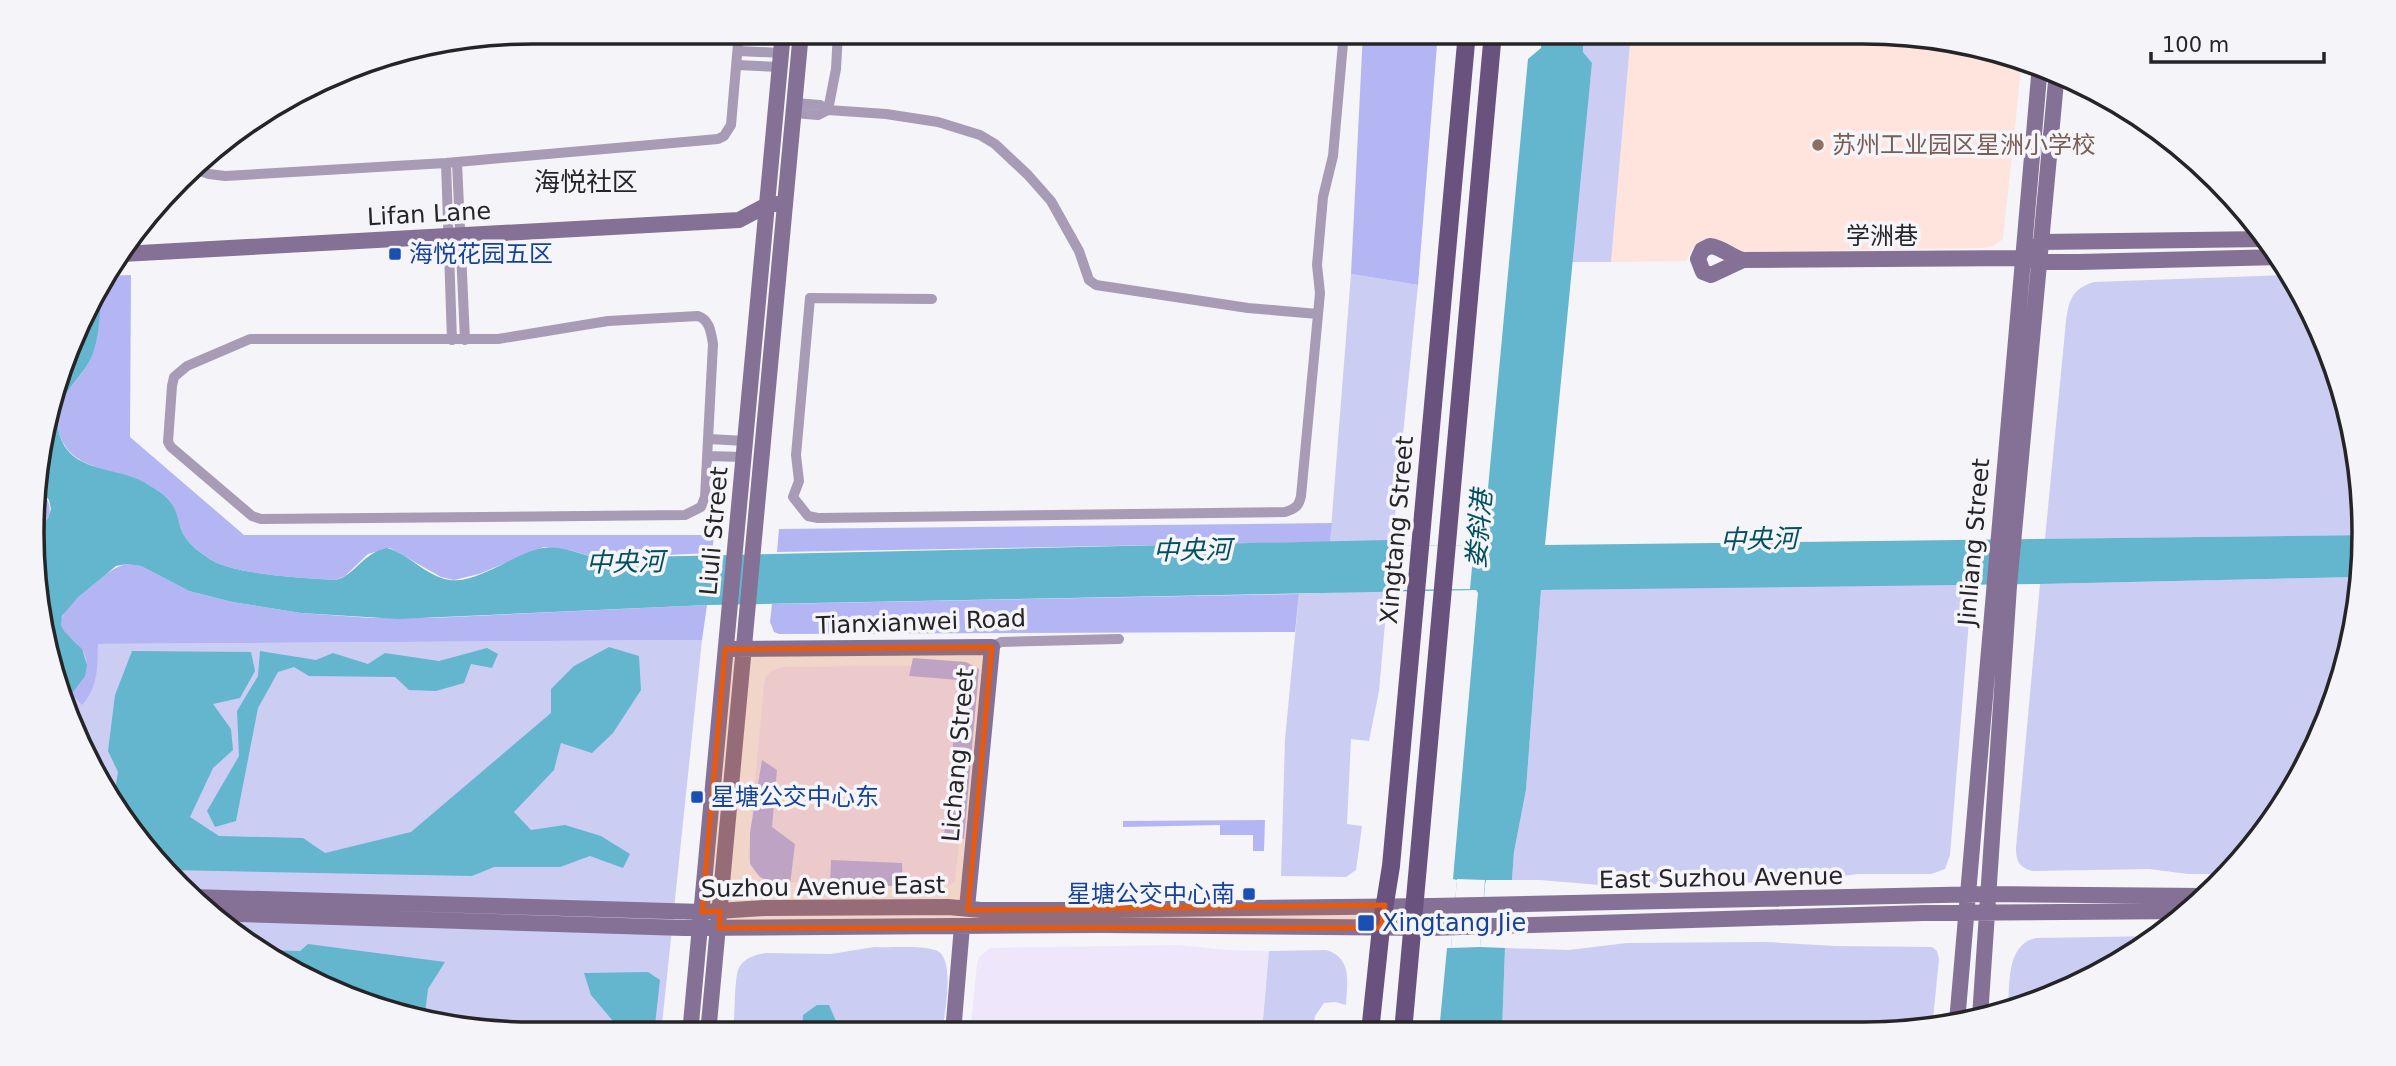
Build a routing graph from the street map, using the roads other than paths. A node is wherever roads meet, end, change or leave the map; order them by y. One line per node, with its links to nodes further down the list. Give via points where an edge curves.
1 (738, 44): 8 (street)
2 (782, 44): 9 (main road, Liuli Street)
3 (800, 44): 13 (main road, Liuli Street)
4 (837, 44): 14 (street)
5 (1343, 44): 31 (street, via 1333,156 1322,197)
6 (1466, 44): 46 (main road, Xingtang Street)
7 (1492, 44): 48 (main road, Xingtang Street)
8 (738, 51): 9 (street); 10 (street)
9 (781, 60): 10 (street); 17 (main road, Liuli Street)
10 (737, 65): 15 (street, via 732,125 718,139)
11 (2039, 77): 27 (main road, Jinliang Street)
12 (2056, 84): 24 (main road, Jinliang Street)
13 (795, 108): 14 (street, via 818,115); 18 (main road, Liuli Street)
14 (828, 110): 31 (street, via 962,127 995,144 1051,201 1079,251 1089,280 1096,285 1248,309)
15 (451, 162): 16 (street, via 225,176); 22 (street)
16 (203, 172)
17 (769, 204): 18 (main road, Lifan Lane); 19 (main road, Lifan Lane); 20 (main road, Liuli Street)
18 (786, 204): 21 (main road, Liuli Street)
19 (739, 220): 20 (main road, Lifan Lane); 22 (main road, Lifan Lane)
20 (765, 233): 21 (main road, Lifan Lane); 35 (main road, Liuli Street)
21 (783, 235): 41 (main road, Liuli Street)
22 (455, 236): 25 (main road, Lifan Lane); 32 (street); 33 (street)
23 (2254, 239): 24 (main road)
24 (2042, 243): 27 (main road); 29 (main road, Jinliang Street)
25 (131, 253)
26 (2267, 257): 29 (main road, 学洲巷)
27 (2021, 258): 28 (main road, 学洲巷); 29 (main road, 学洲巷); 37 (main road, Jinliang Street, via 1997,537)
28 (1743, 260)
29 (2040, 262): 37 (main road, Jinliang Street, via 2014,537)
30 (932, 299): 31 (street, via 810,298 796,455 800,475 793,497 808,516 1294,510 1301,496)
31 (1318, 314)
32 (452, 340): 33 (street); 36 (street, via 242,341 187,366 174,377 168,442 261,519 685,515 701,507 705,497)
33 (465, 340): 34 (street, via 608,321 702,317 713,344)
34 (709, 439): 35 (street); 36 (street)
35 (744, 449): 36 (street); 40 (main road, Liuli Street)
36 (708, 456)
37 (2001, 586): 42 (main road, Jinliang Street); 43 (main road, Jinliang Street)
38 (1119, 639): 39 (street, Tianxianwei Road, via 1001,642)
39 (992, 647): 41 (main road, Tianxianwei Road); 49 (main road, Lichang Street)
40 (725, 649): 41 (main road, Tianxianwei Road); 55 (main road, Liuli Street)
41 (743, 649): 54 (main road, Liuli Street)
42 (1987, 894): 43 (main road, East Suzhou Avenue); 44 (main road, East Suzhou Avenue); 52 (main road, Jinliang Street)
43 (1969, 895): 47 (main road, East Suzhou Avenue); 51 (main road, Jinliang Street)
44 (2191, 896)
45 (207, 898): 55 (main road, Suzhou Avenue East)
46 (1385, 905): 48 (main road, Suzhou Avenue East); 49 (main road, Suzhou Avenue East); 57 (main road, Xingtang Street)
47 (1455, 905): 48 (main road, Suzhou Avenue East)
48 (1415, 906): 58 (main road, Xingtang Street)
49 (967, 908): 54 (main road, Suzhou Avenue East, via 765,908)
50 (2173, 911): 52 (main road, East Suzhou Avenue)
51 (1968, 912): 52 (main road, East Suzhou Avenue); 59 (main road, East Suzhou Avenue); 61 (main road, Jinliang Street)
52 (1987, 912): 60 (main road, Jinliang Street)
53 (225, 913): 55 (main road, Suzhou Avenue East)
54 (719, 919): 55 (main road, Suzhou Avenue East); 56 (main road, Suzhou Avenue East); 63 (main road, Liuli Street)
55 (701, 920): 62 (main road, Liuli Street)
56 (965, 926): 57 (main road, Suzhou Avenue East); 64 (main road); 65 (main road)
57 (1381, 928): 58 (main road, Suzhou Avenue East); 66 (main road, Xingtang Street)
58 (1413, 928): 59 (main road, Suzhou Avenue East); 67 (main road, Xingtang Street)
59 (1453, 928)
60 (1980, 1008)
61 (1959, 1013)
62 (691, 1022)
63 (709, 1022)
64 (954, 1022)
65 (961, 1022)
66 (1371, 1022)
67 (1404, 1022)

